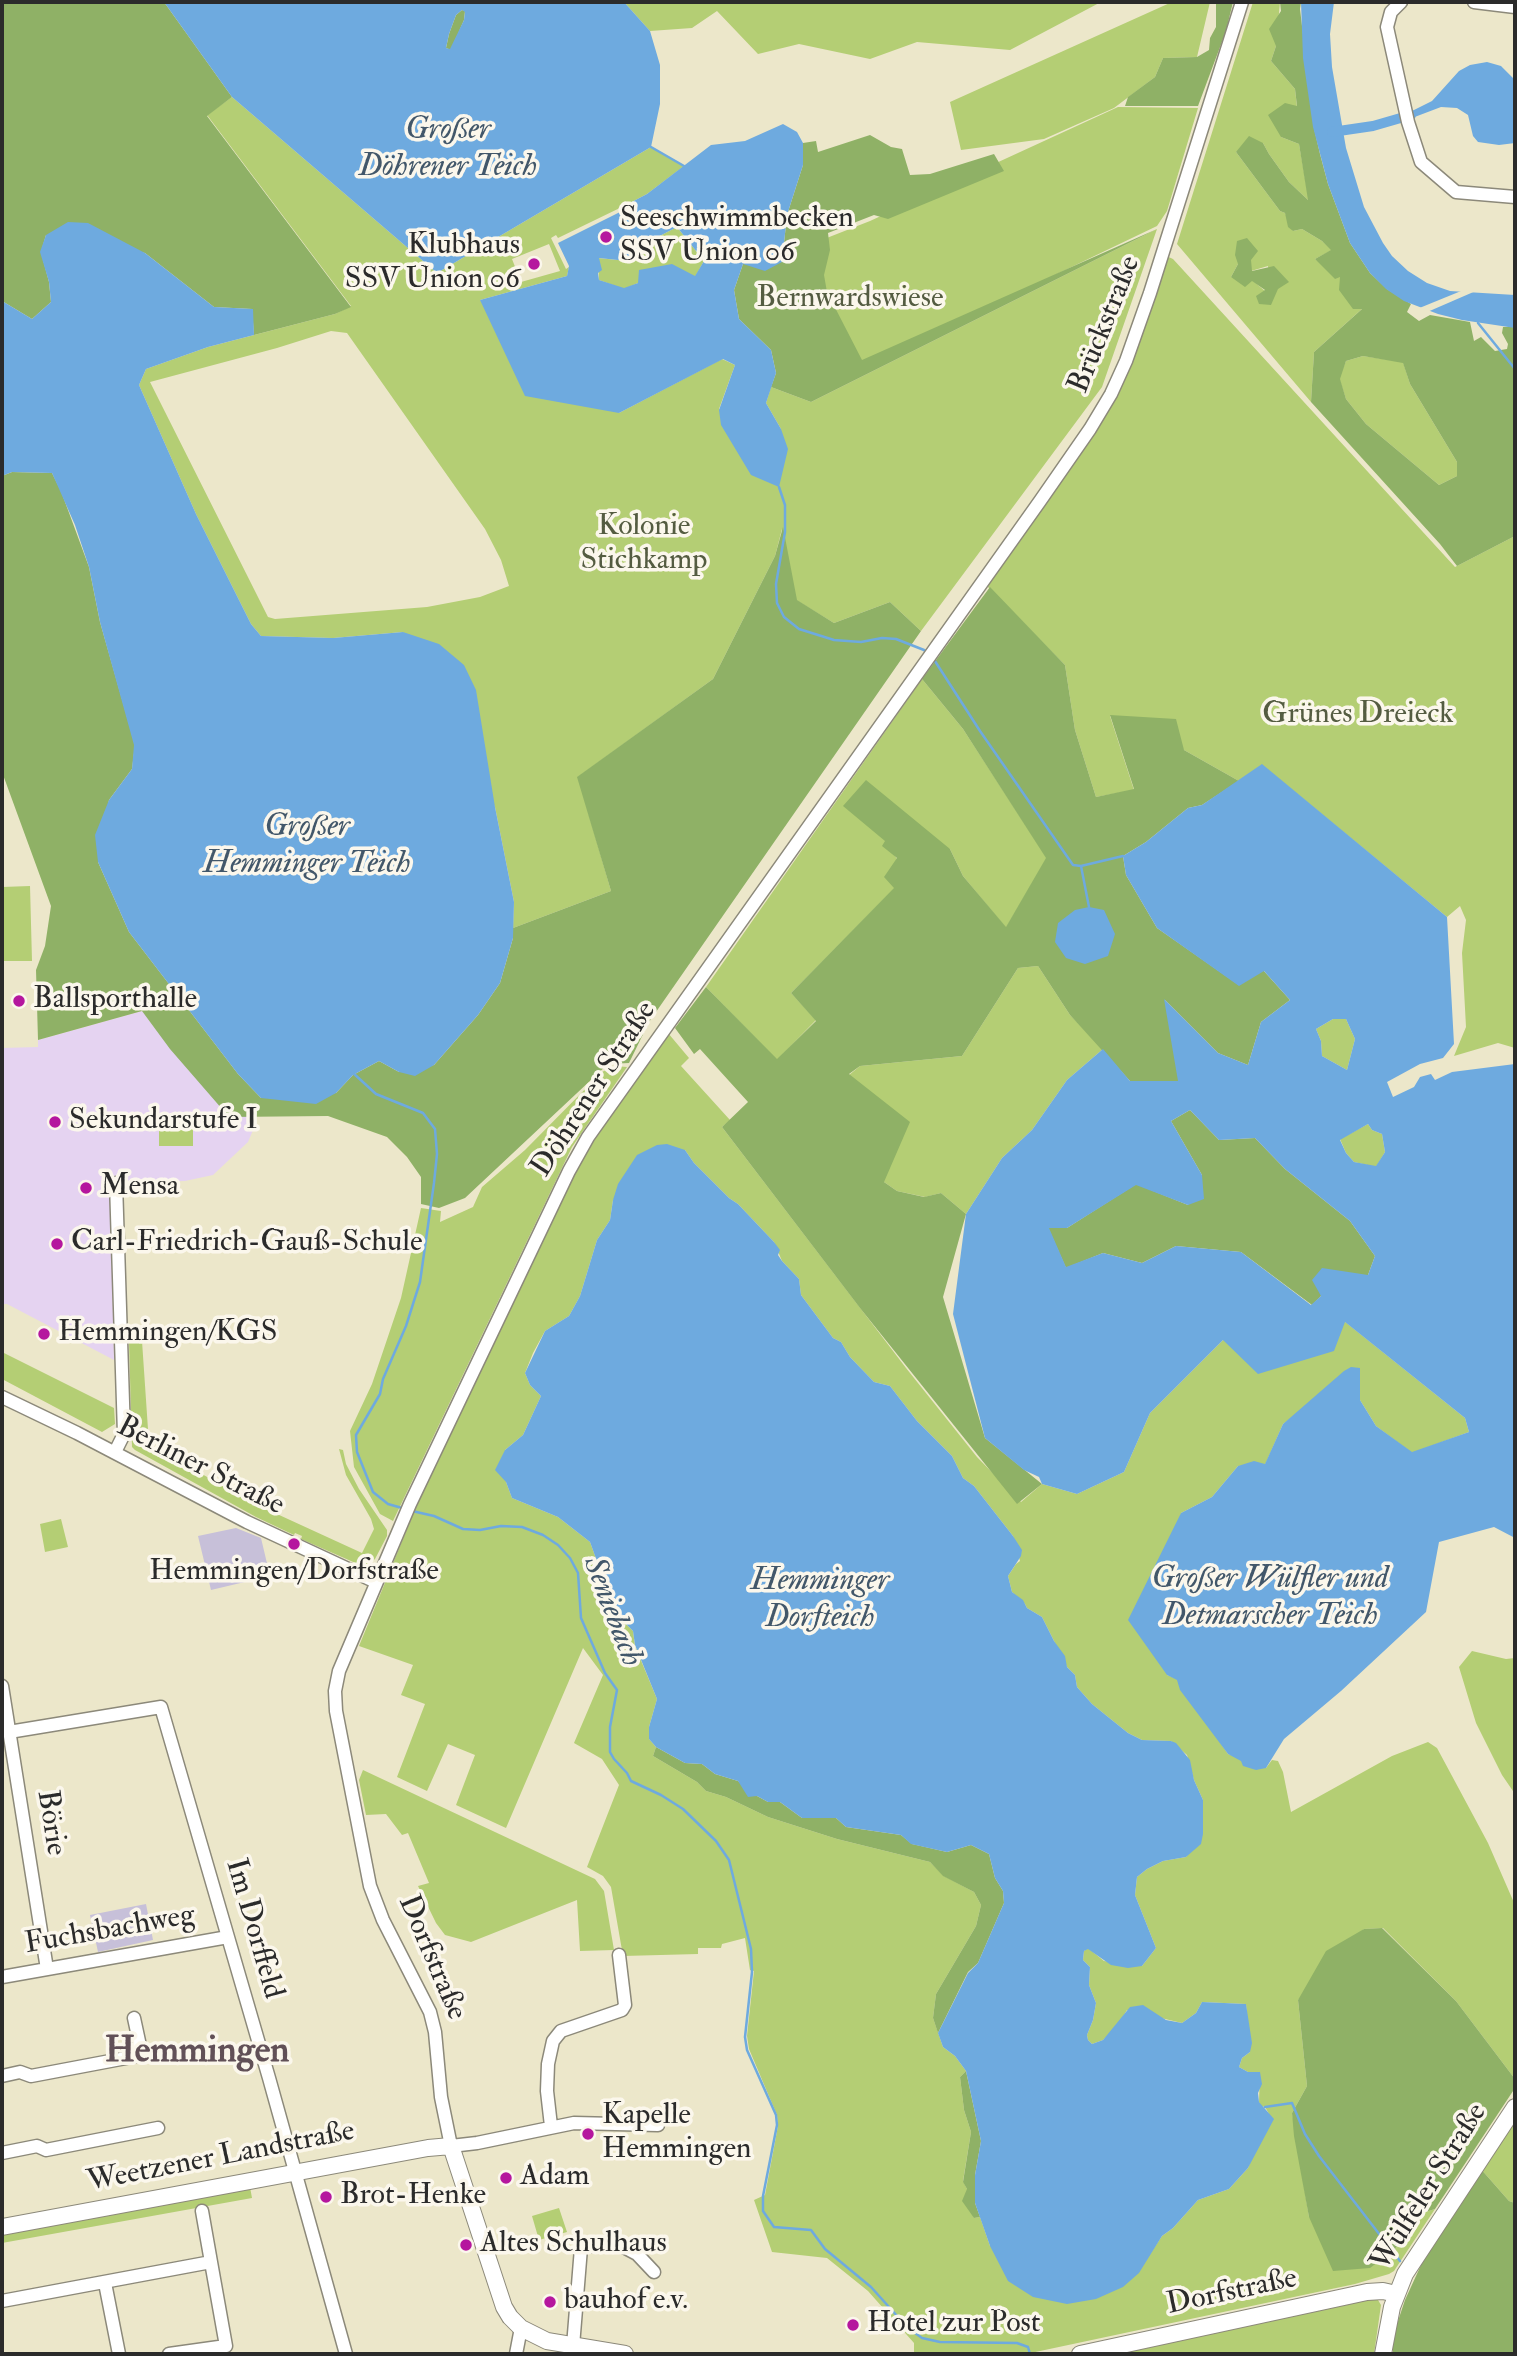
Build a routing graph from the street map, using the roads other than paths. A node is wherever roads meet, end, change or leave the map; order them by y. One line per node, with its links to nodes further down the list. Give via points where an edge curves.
1 (1242, 2): 6 (street, Brückstraße, via 1119,377 1074,453)
2 (1401, 2): 5 (street, via 1391,12 1387,27 1421,162 1456,192)
3 (1474, 2): 4 (street)
4 (1515, 7)
5 (1515, 197)
6 (923, 665): 10 (street, Döhrener Straße, via 599,1121 569,1171)
7 (116, 1184): 9 (street, via 124,1434)
8 (3, 1400): 9 (street, Berliner Straße)
9 (114, 1452): 10 (street, Berliner Straße, via 247,1522)
10 (376, 1582): 23 (street, Dorfstraße, via 339,1671 336,1711 370,1886 436,2032)
11 (2, 1686): 12 (street, Börie)
12 (9, 1732): 13 (street, Im Dorffeld, via 161,1707); 15 (street, Börie)
13 (228, 1937): 15 (street, Fuchsbachweg); 25 (street, Im Dorffeld)
14 (619, 1955): 21 (street, via 622,2010 561,2031 554,2040 547,2091)
15 (47, 1969): 16 (street, Fuchsbachweg)
16 (2, 1977)
17 (134, 2018): 18 (street, via 142,2054 31,2076 20,2072)
18 (2, 2076)
19 (1515, 2107): 31 (main road, Wülfeler Straße, via 1420,2249)
20 (658, 2125): 21 (street)
21 (551, 2126): 23 (street)
22 (158, 2128): 24 (street, via 46,2150 37,2146)
23 (451, 2146): 25 (main road, Weetzener Landstraße); 33 (main road, Dorfstraße, via 504,2307)
24 (2, 2152)
25 (295, 2172): 27 (main road, Weetzener Landstraße); 38 (street, Im Dorffeld)
26 (202, 2211): 28 (street)
27 (2, 2227)
28 (211, 2262): 30 (street); 37 (street, via 226,2346)
29 (654, 2272): 34 (street, via 620,2245 581,2248)
30 (105, 2283): 32 (street); 36 (street)
31 (1396, 2294): 35 (main road, Wülfeler Straße); 41 (main road, Dorfstraße, via 1367,2292)
32 (2, 2301)
33 (522, 2328): 34 (main road, Dorfstraße, via 547,2341); 39 (street)
34 (573, 2346): 40 (main road, Dorfstraße)
35 (1383, 2348)
36 (119, 2354)
37 (169, 2354)
38 (346, 2354)
39 (516, 2354)
40 (625, 2354)
41 (1080, 2354)

